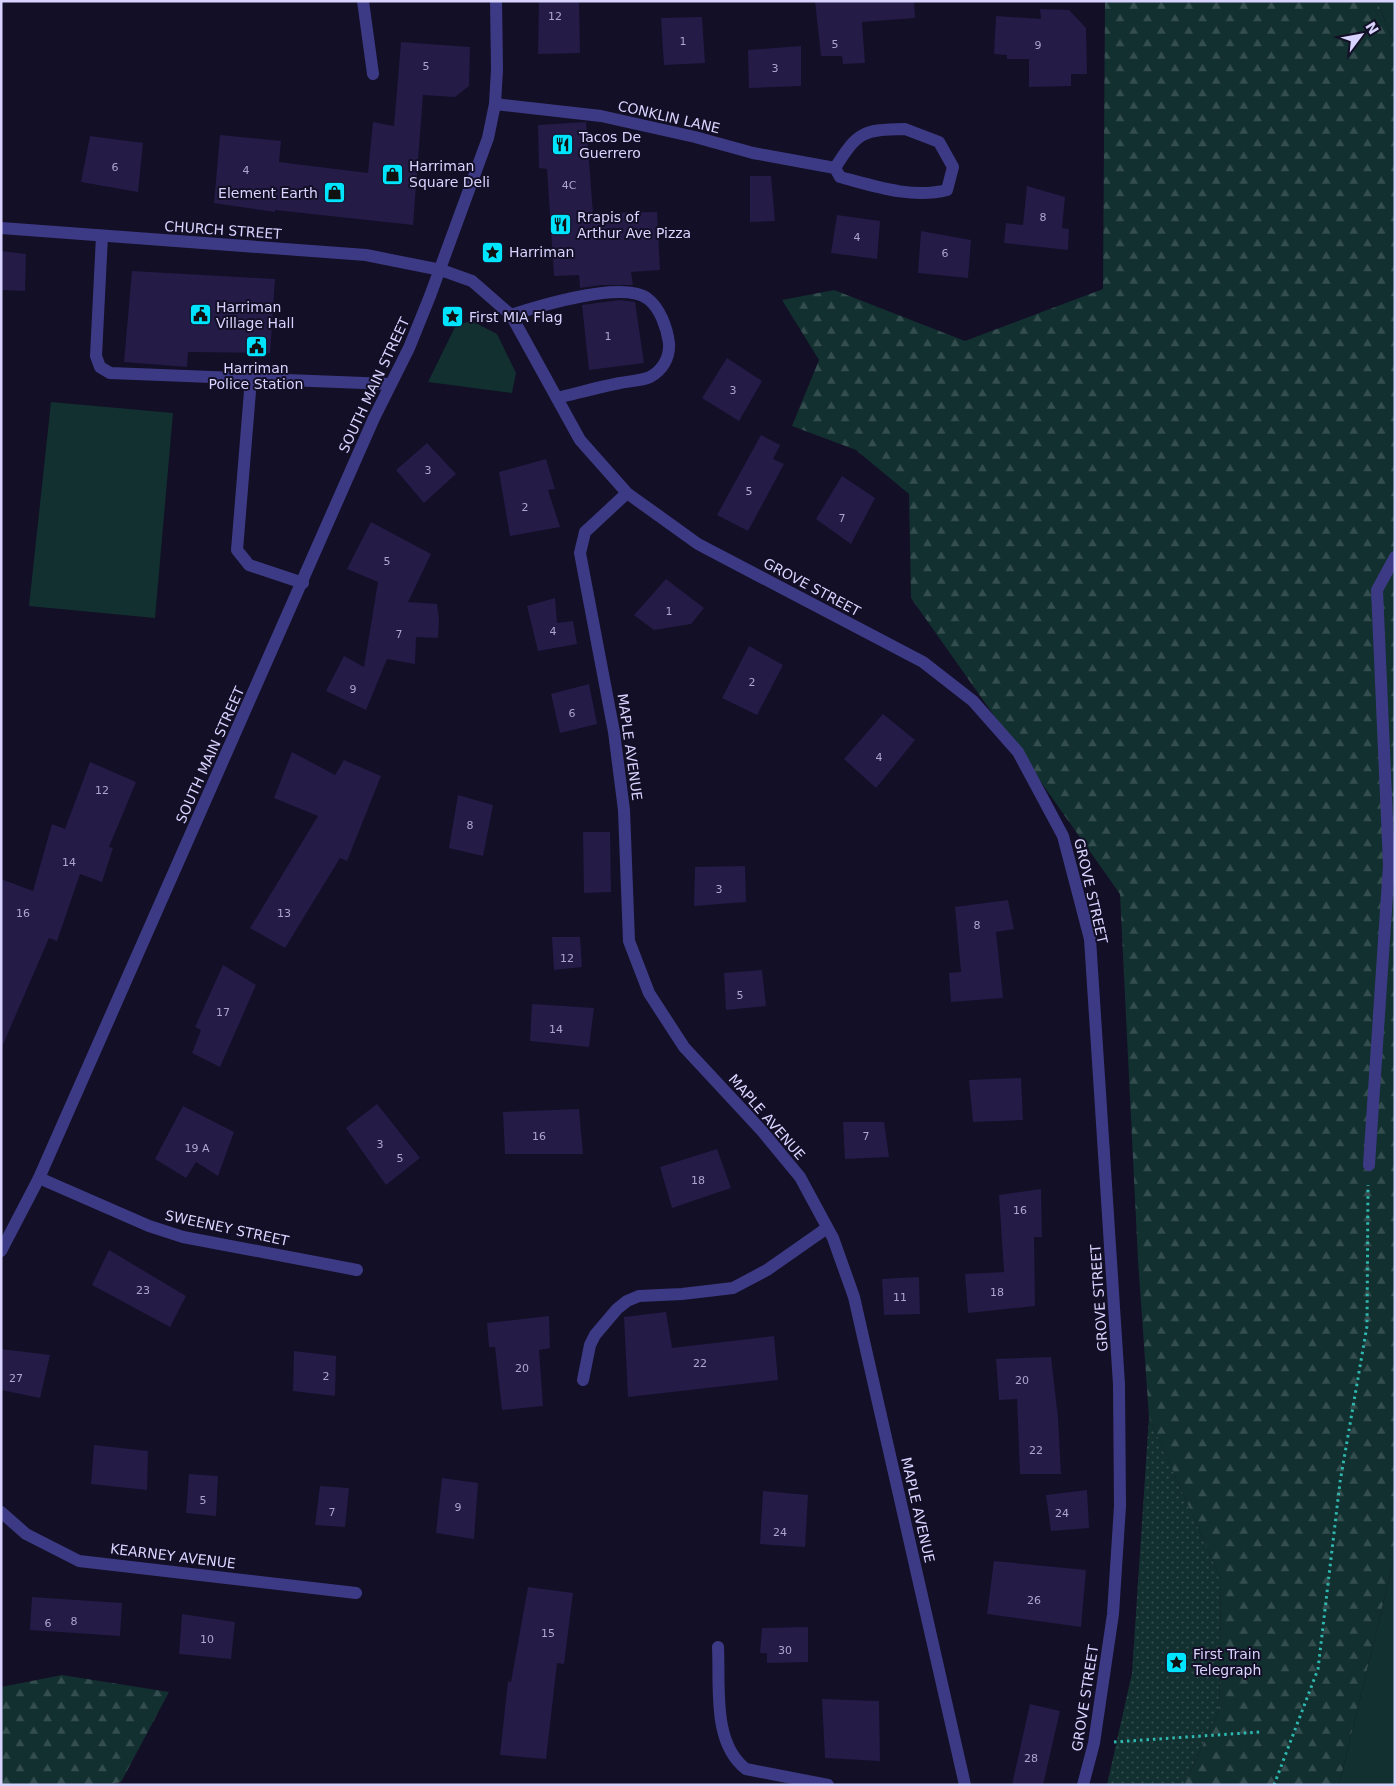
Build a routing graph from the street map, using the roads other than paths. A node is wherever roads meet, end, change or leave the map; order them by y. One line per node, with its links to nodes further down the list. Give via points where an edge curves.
1 (363, 1): 3 (street)
2 (496, 1): 4 (street, SOUTH MAIN STREET)
3 (373, 74)
4 (495, 104): 5 (street, CONKLIN LANE, via 601,116 753,153); 8 (street, SOUTH MAIN STREET, via 488,138)
5 (836, 168): 5 (street, CONKLIN LANE, via 850,144 872,130 905,129 939,142 953,167 947,190 931,194 883,188 840,177)
6 (1, 228): 7 (street, CHURCH STREET)
7 (102, 236): 8 (street, CHURCH STREET, via 366,255); 10 (street, via 96,356 100,368 110,374)
8 (441, 270): 9 (street, GROVE STREET, via 472,281); 11 (street, SOUTH MAIN STREET, via 409,348)
9 (511, 315): 12 (street, GROVE STREET); 12 (street, via 546,303 628,292 648,298 659,313 668,335 669,352 665,363 650,376)
10 (251, 379): 11 (street); 15 (street, via 237,550 249,565)
11 (390, 384): 15 (street, SOUTH MAIN STREET)
12 (557, 398): 13 (street, GROVE STREET, via 580,440)
13 (628, 493): 18 (street, MAPLE AVENUE, via 585,532 580,554 614,732 621,790 629,941 649,993 684,1047 762,1130 800,1177); 27 (street, GROVE STREET, via 698,544 923,662 973,701 1018,752 1063,836 1090,940 1119,1384 1120,1506 1113,1614 1094,1743)
14 (1395, 557): 16 (street, via 1377,590 1389,865)
15 (302, 582): 17 (street, SOUTH MAIN STREET)
16 (1369, 1165)
17 (39, 1178): 19 (street, SOUTH MAIN STREET); 20 (street, SWEENEY STREET, via 149,1226 183,1237)
18 (827, 1228): 21 (street, via 767,1270 733,1288 638,1296 627,1301 595,1335); 26 (street, MAPLE AVENUE, via 854,1297)
19 (1, 1250)
20 (357, 1270)
21 (583, 1380)
22 (1, 1512): 23 (street, KEARNEY AVENUE, via 26,1534 79,1560)
23 (356, 1593)
24 (718, 1647): 25 (street, via 722,1728 725,1742 737,1762 746,1769)
25 (828, 1785)
26 (965, 1785)
27 (1083, 1785)

